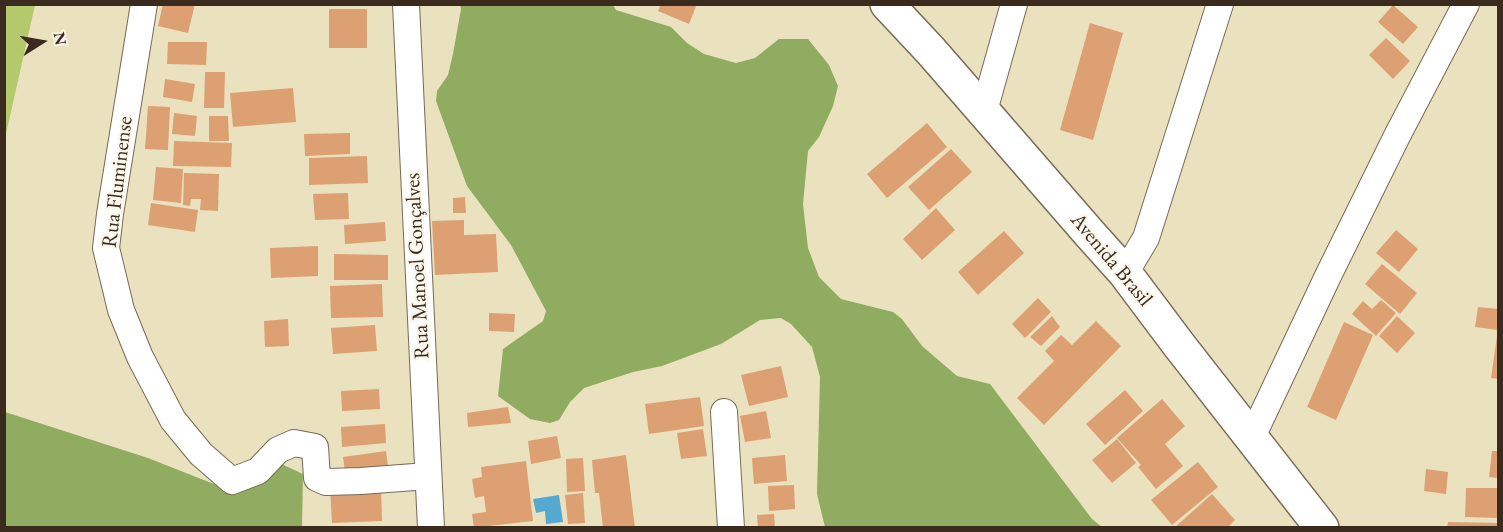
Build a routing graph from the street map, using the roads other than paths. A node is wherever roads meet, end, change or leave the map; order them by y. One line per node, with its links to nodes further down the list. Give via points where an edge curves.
1 (144, 4): 11 (street, Rua Fluminense, via 106,249 121,310 173,420 201,454 232,481 258,471 278,450 294,443 315,447 317,478 326,482)
2 (406, 4): 11 (street, Rua Manoel Gonçalves)
3 (886, 4): 7 (street, Avenida Brasil)
4 (1014, 4): 7 (street)
5 (1220, 4): 8 (street, via 1146,238)
6 (1466, 4): 10 (street, via 1397,136)
7 (984, 111): 8 (street, Avenida Brasil)
8 (1125, 273): 10 (street, Avenida Brasil)
9 (724, 412): 13 (street)
10 (1252, 437): 14 (street, Avenida Brasil)
11 (428, 476): 12 (street, Rua Manoel Gonçalves)
12 (431, 528)
13 (731, 528)
14 (1322, 528)

